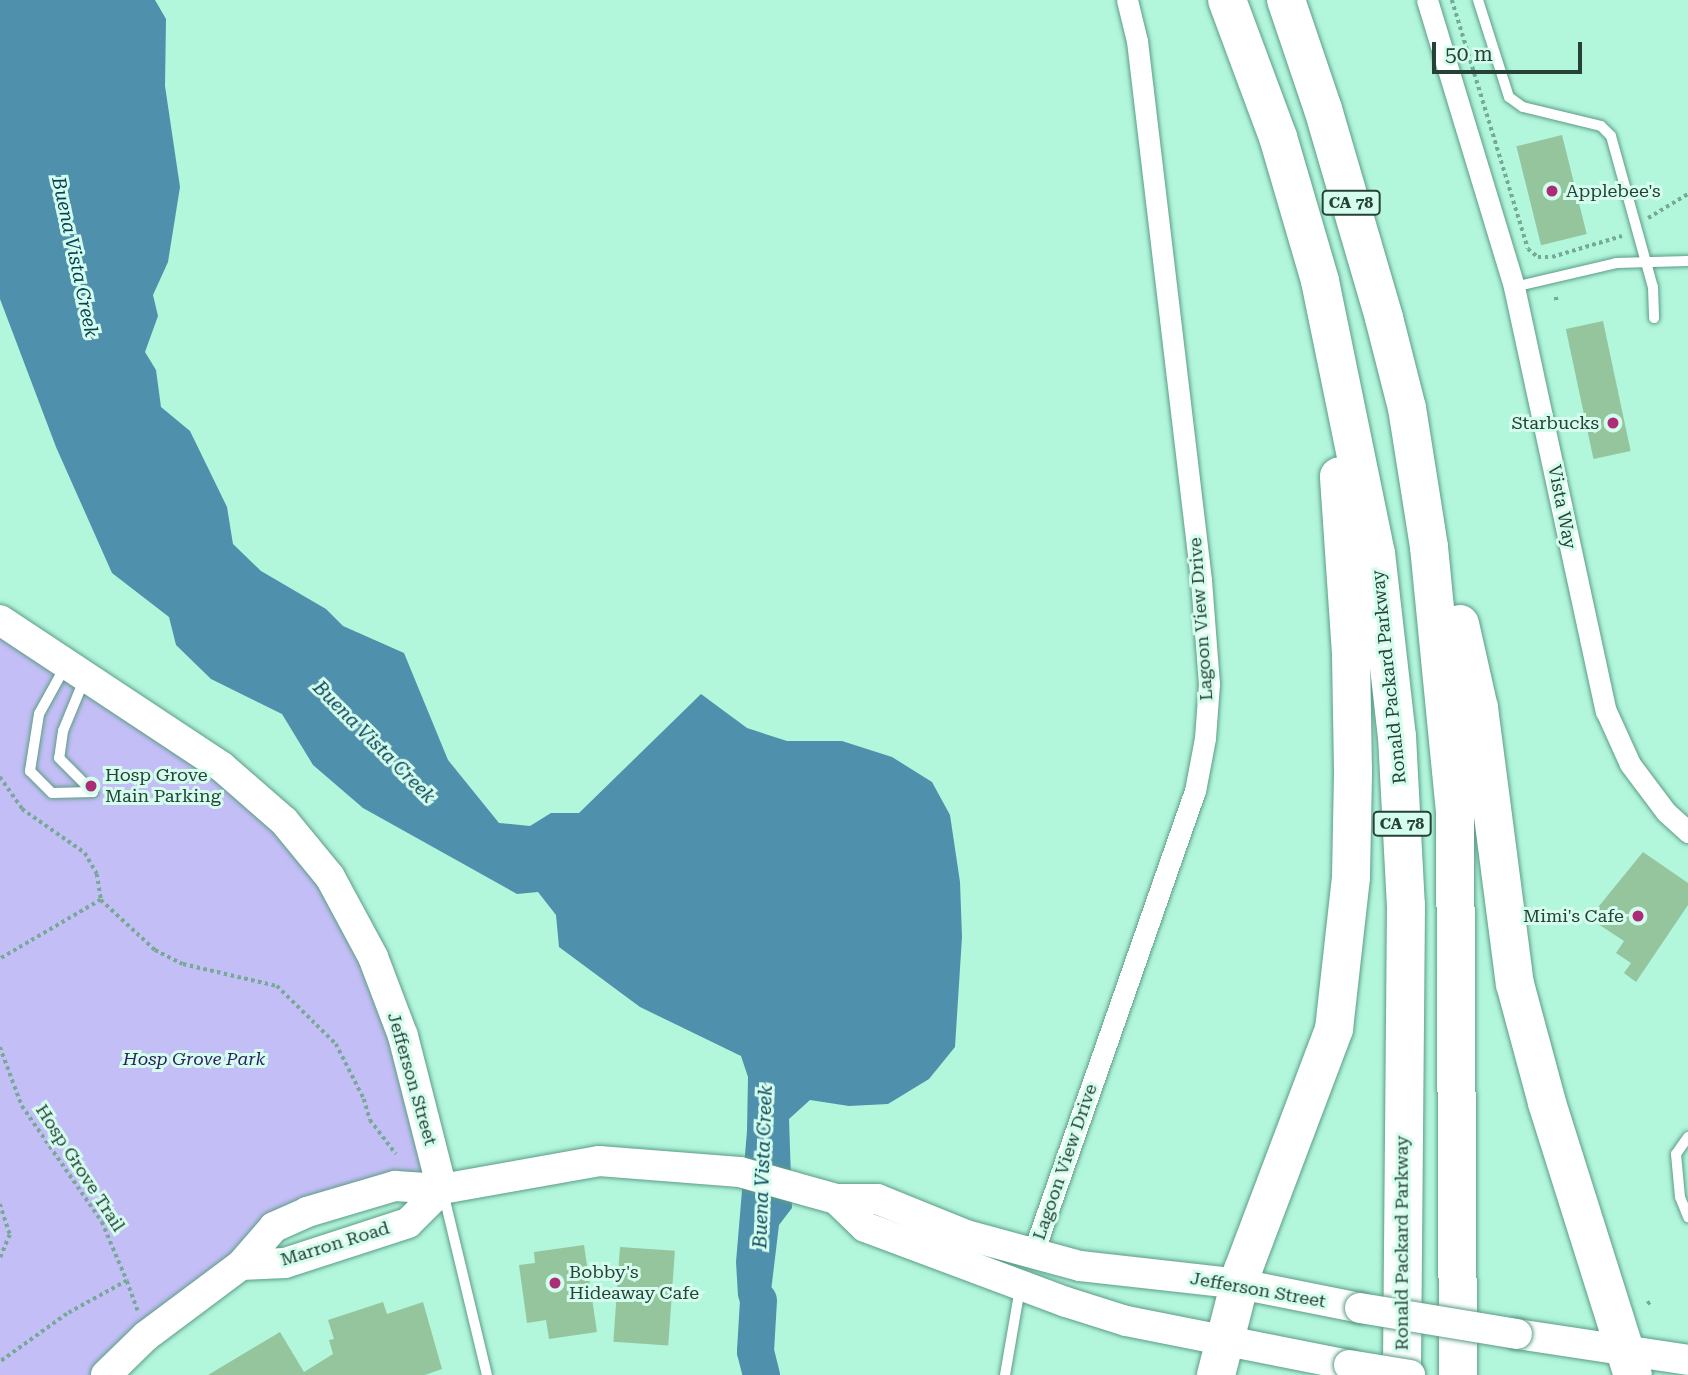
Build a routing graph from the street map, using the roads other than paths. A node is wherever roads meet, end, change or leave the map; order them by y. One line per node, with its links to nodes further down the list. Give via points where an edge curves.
1 (1127, 0): 20 (street, Lagoon View Drive, via 1137,41 1201,580 1209,684 1205,738 1195,791)
2 (1227, 0): 8 (highway, Ronald Packard Parkway / CA 78, via 1278,136)
3 (1286, 0): 11 (highway, CA 78, via 1360,232)
4 (1427, 0): 9 (street, Vista Way)
5 (1478, 0): 6 (lane, via 1509,97 1523,107 1601,126 1611,136)
6 (1645, 260): 7 (lane); 9 (lane); 10 (lane, via 1653,287)
7 (1688, 261)
8 (1320, 281): 21 (highway, via 1345,536 1351,654 1351,877 1334,1028); 29 (highway, Ronald Packard Parkway / CA 78, via 1376,553 1397,736 1405,905)
9 (1514, 287): 14 (street, Vista Way, via 1606,711 1630,764 1665,812)
10 (1654, 318)
11 (1406, 408): 25 (highway, via 1479,708 1515,984 1547,1103); 31 (highway, CA 78, via 1431,560 1455,813)
12 (0, 620): 13 (main road, Jefferson Street)
13 (76, 672): 13 (lane, via 39,713 30,771 52,793 93,792 59,758); 17 (main road, Jefferson Street, via 222,767 284,821 330,877 373,957 403,1036)
14 (1688, 832)
15 (1688, 1138): 16 (lane, via 1676,1154)
16 (1684, 1183): 19 (lane, via 1680,1197)
17 (442, 1189): 18 (main road, Jefferson Street, via 599,1161 740,1172); 26 (main road, Marron Road, via 395,1186 307,1212 274,1227 241,1265 146,1336); 27 (lane)
18 (836, 1199): 20 (main road, Jefferson Street, via 877,1199 966,1236); 22 (main road, Jefferson Street, via 865,1227)
19 (1688, 1217)
20 (1032, 1256): 21 (main road, Jefferson Street, via 1080,1266)
21 (1240, 1284): 23 (highway); 25 (main road, Jefferson Street, bridge, via 1517,1334)
22 (1020, 1288): 23 (main road, Jefferson Street, via 1126,1321); 28 (lane)
23 (1221, 1358): 30 (main road, Jefferson Street, bridge, via 1349,1365)
24 (1688, 1360): 25 (main road, Jefferson Street)
25 (1630, 1363)
26 (106, 1375)
27 (486, 1375)
28 (1005, 1375)
29 (1402, 1375)
30 (1410, 1375)
31 (1458, 1375)

